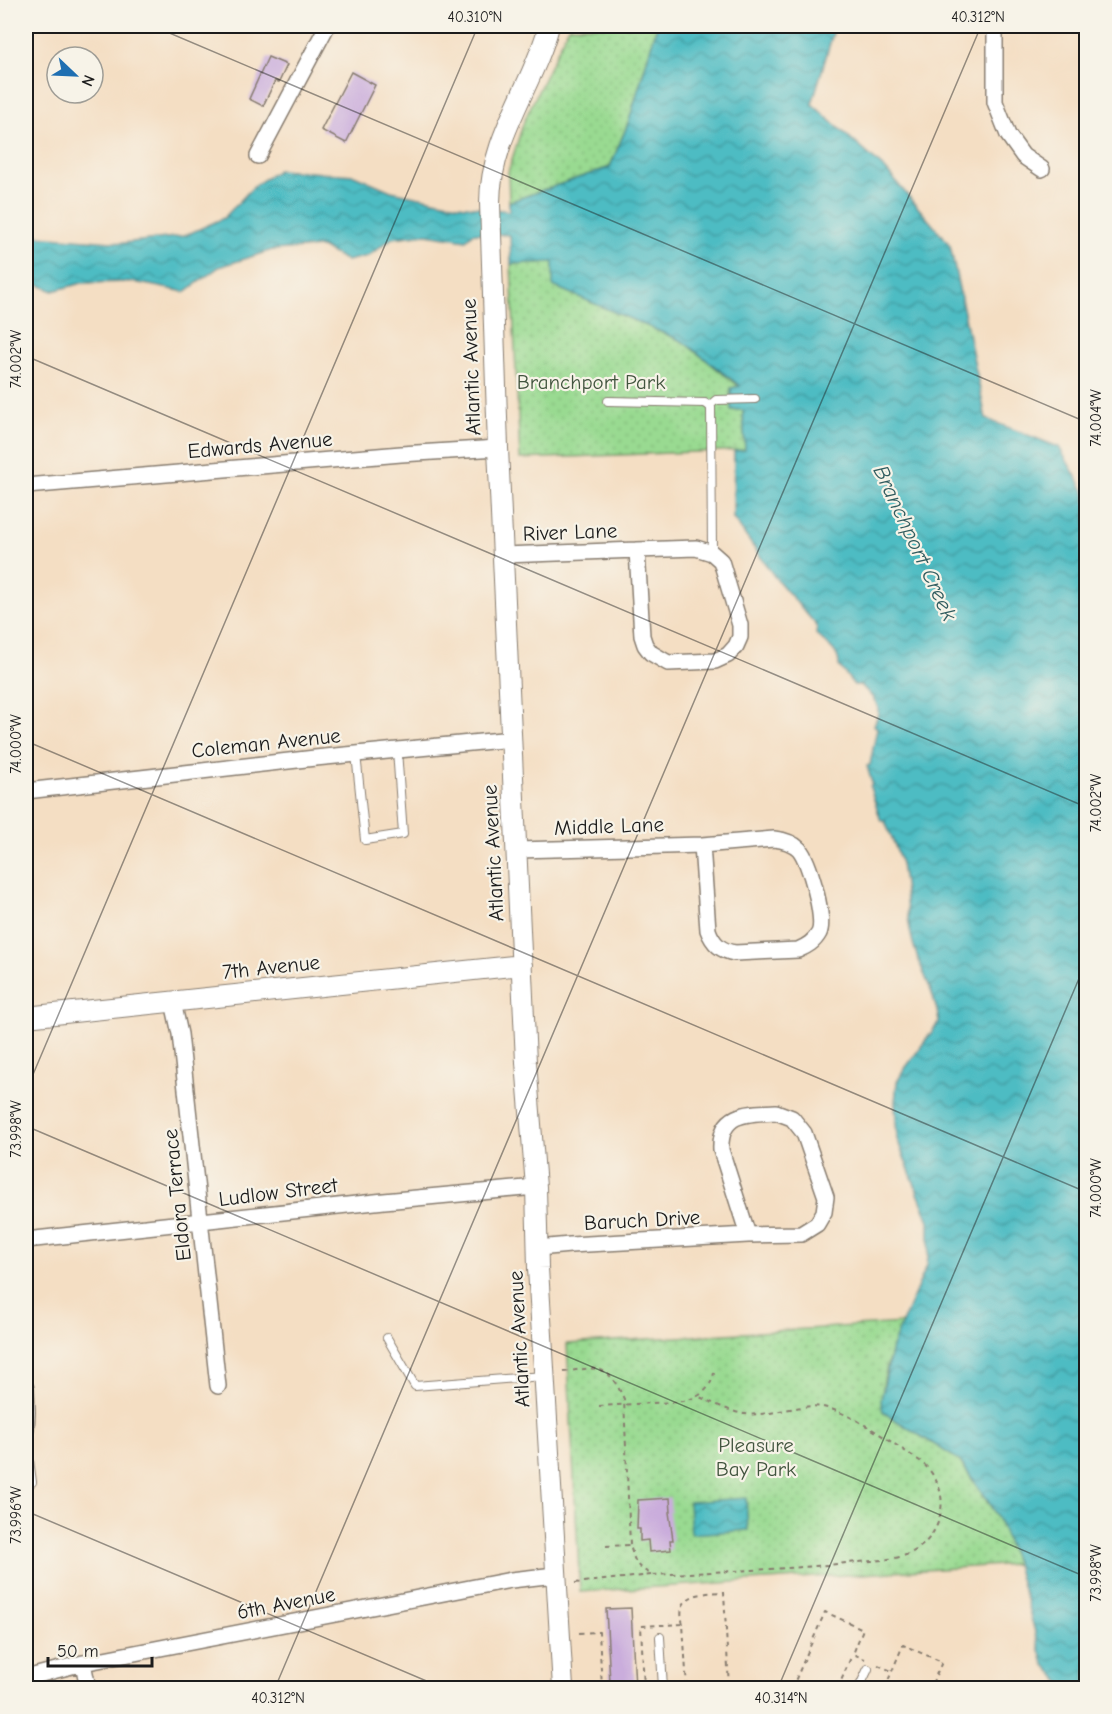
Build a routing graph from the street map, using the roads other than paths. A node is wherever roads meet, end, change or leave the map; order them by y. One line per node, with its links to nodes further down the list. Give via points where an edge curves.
1 (327, 26): 6 (street)
2 (549, 26): 5 (street, Atlantic Avenue)
3 (555, 26): 5 (street)
4 (995, 26): 7 (street, via 994,102 1008,135 1023,156)
5 (539, 58): 11 (street, Atlantic Avenue, via 501,142 490,203)
6 (258, 156)
7 (1042, 169)
8 (755, 399): 10 (lane, via 716,400)
9 (608, 401): 10 (lane)
10 (709, 406): 14 (lane)
11 (498, 448): 12 (street, Edwards Avenue); 15 (street, Atlantic Avenue)
12 (26, 486)
13 (637, 550): 14 (street, River Lane, via 696,548); 14 (street, River Lane, via 642,636 651,653 668,663 715,661 728,655 740,637 724,568); 15 (street, River Lane)
14 (712, 553)
15 (504, 555): 16 (street, Atlantic Avenue)
16 (512, 739): 17 (street, Coleman Avenue); 21 (street, Atlantic Avenue)
17 (398, 750): 18 (street, Coleman Avenue); 18 (lane, via 403,834 365,840)
18 (356, 754): 19 (street, Coleman Avenue)
19 (26, 791)
20 (702, 845): 20 (street, Middle Lane, via 774,839 800,850 822,916 814,940 798,950 735,953 720,948 708,930); 21 (street, Middle Lane)
21 (517, 850): 22 (street, Atlantic Avenue)
22 (522, 965): 23 (street, 7th Avenue); 25 (street, Atlantic Avenue)
23 (173, 1002): 24 (street, 7th Avenue); 26 (street, Eldora Terrace)
24 (26, 1017)
25 (536, 1187): 26 (street, Ludlow Street); 29 (street, Atlantic Avenue)
26 (201, 1222): 28 (street, Ludlow Street); 32 (street, Eldora Terrace)
27 (748, 1235): 27 (street, Baruch Drive, via 801,1234 817,1224 824,1212 825,1197 804,1133 783,1113 745,1113 727,1125 720,1140); 29 (street, Baruch Drive)
28 (26, 1240)
29 (538, 1248): 31 (street, Atlantic Avenue)
30 (387, 1338): 31 (lane, via 415,1386)
31 (555, 1374): 37 (street, Atlantic Avenue)
32 (218, 1386)
33 (26, 1388): 34 (street)
34 (26, 1429)
35 (26, 1438): 36 (lane)
36 (29, 1483)
37 (555, 1575): 39 (street, 6th Avenue, via 511,1580); 43 (street, Atlantic Avenue)
38 (660, 1637): 44 (lane)
39 (83, 1663): 41 (street, 6th Avenue); 42 (street)
40 (868, 1669): 45 (lane)
41 (26, 1678)
42 (88, 1689)
43 (563, 1689)
44 (663, 1689)
45 (859, 1689)

